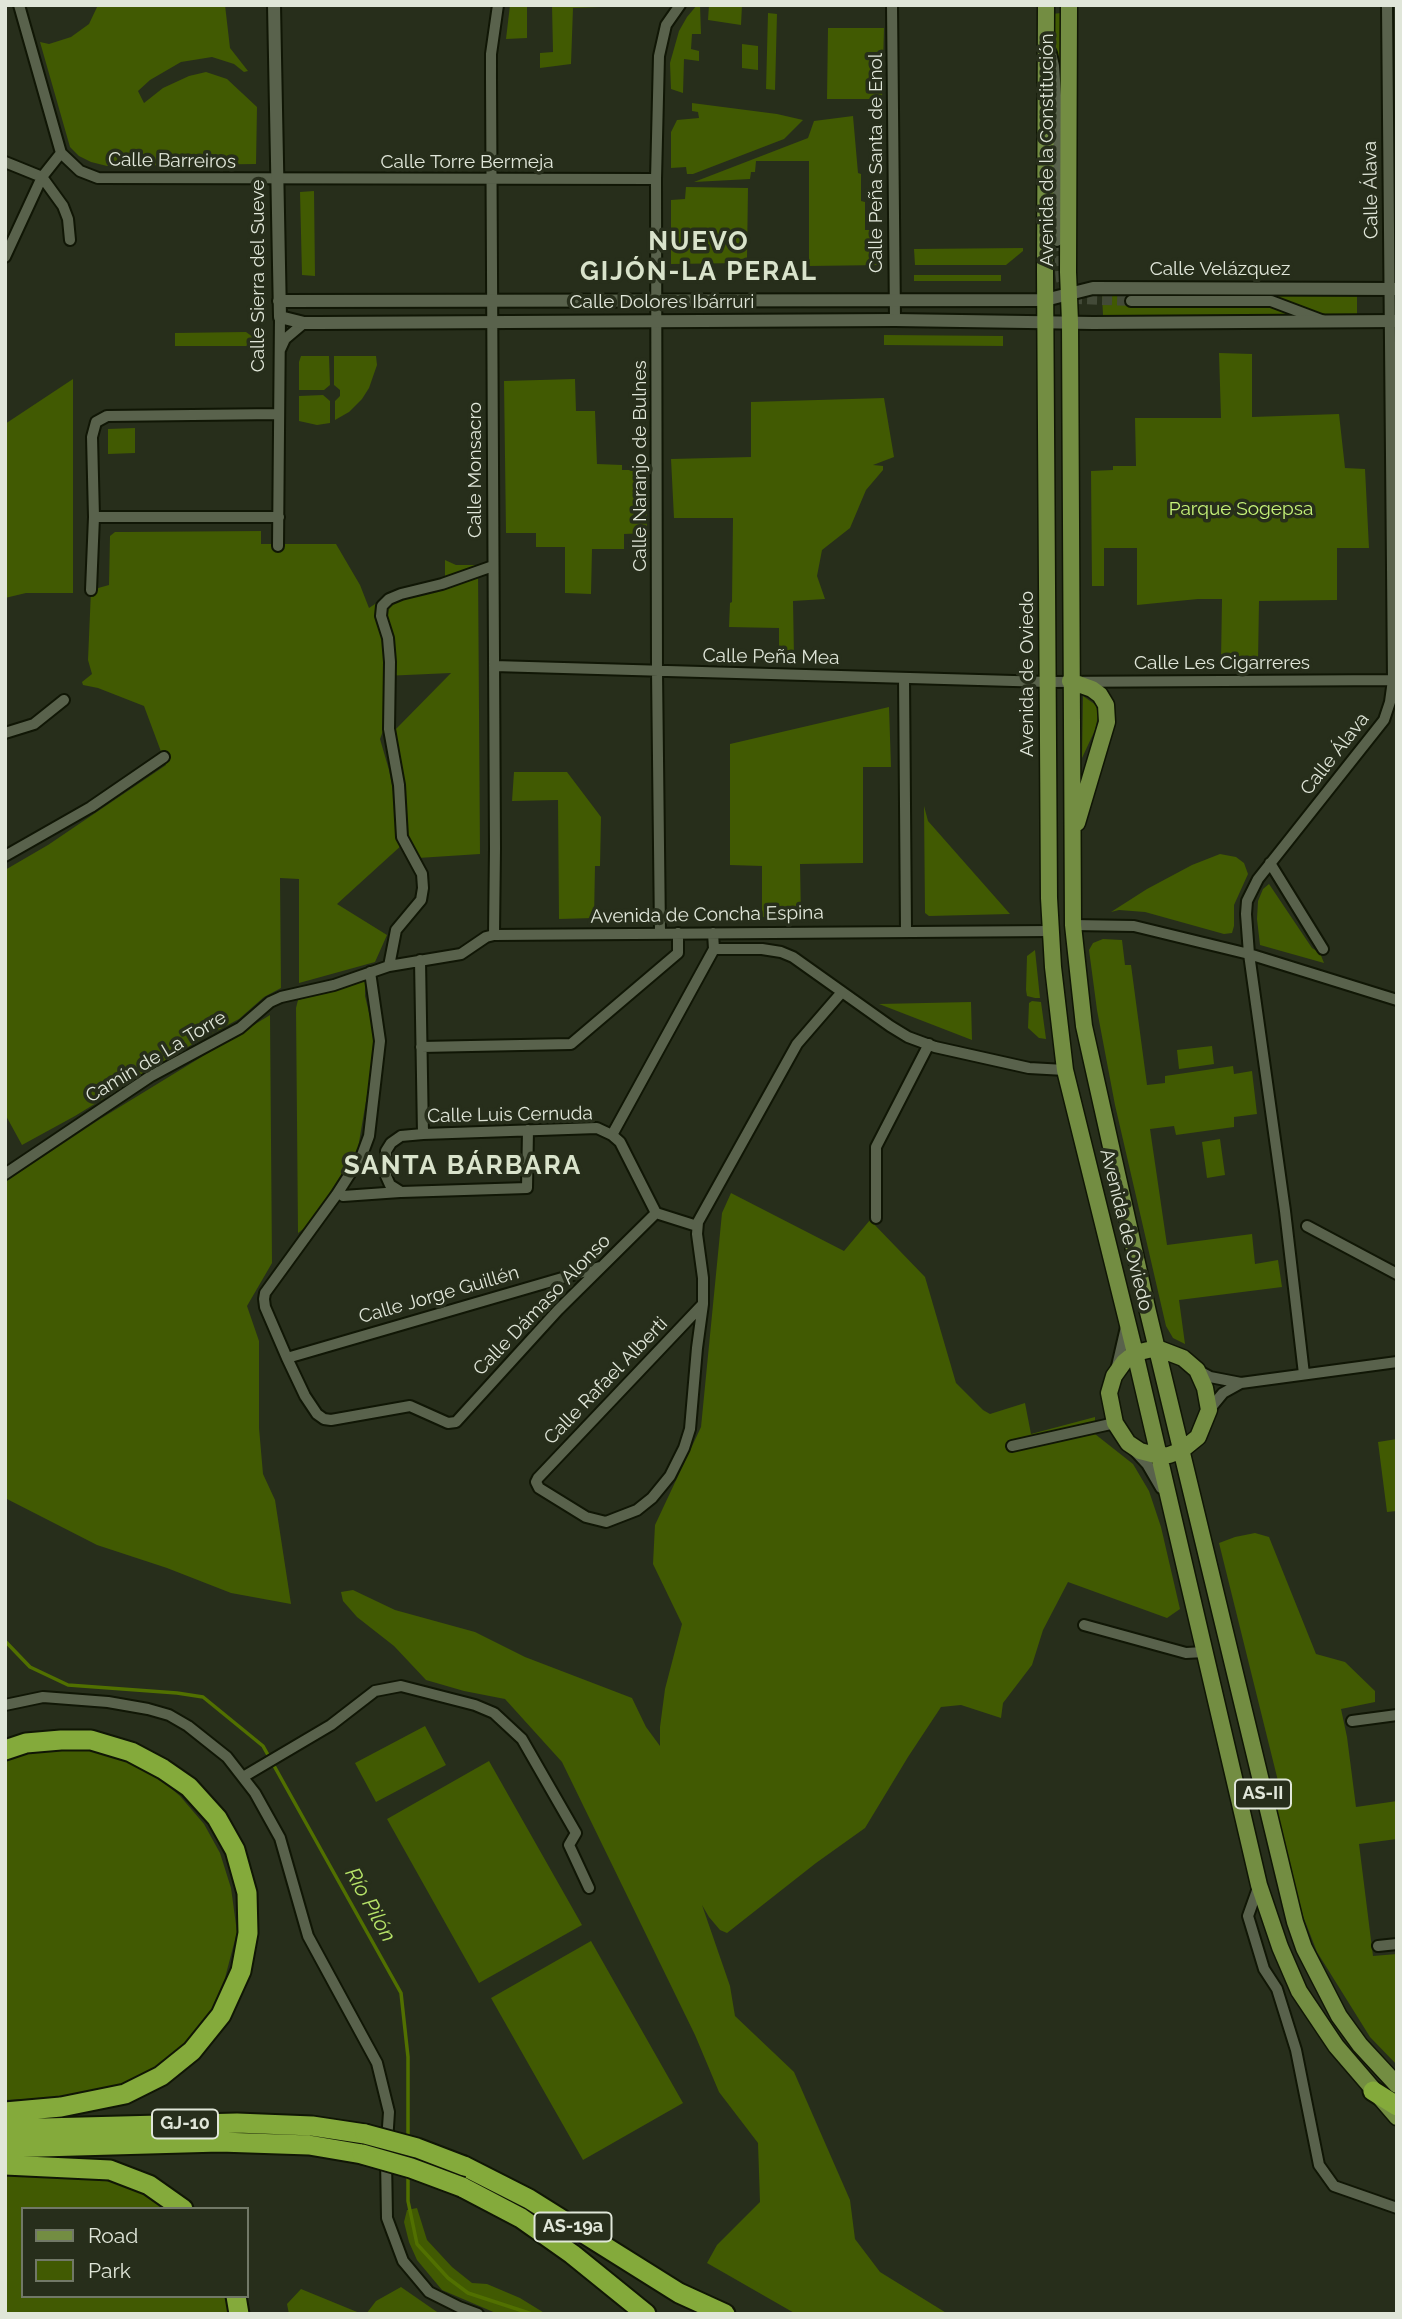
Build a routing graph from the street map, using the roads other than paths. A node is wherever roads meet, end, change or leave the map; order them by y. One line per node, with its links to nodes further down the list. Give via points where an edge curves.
1 (19, 5): 10 (street)
2 (274, 5): 15 (street, Calle Sierra del Sueve)
3 (498, 5): 13 (street, Calle Monsacro, via 491,54)
4 (680, 5): 14 (street, Calle Naranjo de Bulnes, via 666,26 659,56)
5 (892, 5): 21 (street, Calle Peña Santa de Enol)
6 (1046, 5): 9 (main road, Avenida de la Constitución)
7 (1069, 5): 20 (main road, Avenida de la Constitución)
8 (1387, 5): 19 (street, Calle Álava)
9 (1047, 40): 17 (street, Avenida de la Constitución, via 1057,110); 22 (main road, Avenida de la Constitución)
10 (61, 153): 12 (street); 15 (street, Calle Barreiros, via 80,171 98,178)
11 (5, 162): 12 (street)
12 (42, 177): 16 (street, via 63,206); 18 (street)
13 (491, 179): 14 (street, Calle Torre Bermeja); 15 (street, Calle Torre Bermeja); 24 (street, Calle Monsacro)
14 (656, 179): 25 (street, Calle Naranjo de Bulnes)
15 (277, 180): 23 (street, Calle Sierra del Sueve)
16 (70, 240)
17 (1057, 241)
18 (5, 257)
19 (1393, 289): 20 (street, Calle Velázquez, via 1093,288); 31 (street, Calle Álava)
20 (1068, 295): 22 (street, Calle Velázquez); 34 (main road, Avenida de Oviedo)
21 (894, 300): 22 (street, Calle Dolores Ibárruri); 25 (street, Calle Dolores Ibárruri); 28 (street, Calle Peña Santa de Enol)
22 (1045, 300): 33 (main road, Avenida de Oviedo)
23 (279, 301): 24 (street, Calle Dolores Ibárruri); 27 (street, Calle Sierra del Sueve)
24 (493, 301): 25 (street, Calle Dolores Ibárruri); 32 (street, Calle Monsacro)
25 (657, 301): 29 (street, Calle Naranjo de Bulnes)
26 (1131, 301): 30 (street, Calle Velázquez, via 1270,301)
27 (280, 317): 35 (street, Calle Dolores Ibárruri); 36 (street, Calle Sierra del Sueve)
28 (895, 320): 29 (street, Calle Dolores Ibárruri); 33 (street, Calle Dolores Ibárruri)
29 (657, 321): 32 (street, Calle Dolores Ibárruri); 44 (street, Calle Naranjo de Bulnes)
30 (1325, 321): 31 (street, Calle Velázquez); 34 (street, Calle Velázquez)
31 (1393, 321): 46 (street, Calle Álava)
32 (493, 322): 35 (street, Calle Dolores Ibárruri); 41 (street, Calle Monsacro)
33 (1046, 322): 34 (street, Calle Velázquez); 48 (main road, Avenida de Oviedo)
34 (1070, 322): 47 (main road, Avenida de Oviedo)
35 (304, 323): 36 (street)
36 (278, 352): 37 (street, Calle Sierra del Sueve)
37 (278, 414): 38 (street, via 107,416 96,422 92,437); 39 (street, Calle Sierra del Sueve)
38 (94, 517): 39 (street); 42 (street)
39 (279, 517): 40 (street, Calle Sierra del Sueve)
40 (278, 546)
41 (493, 566): 43 (street, Calle Monsacro); 66 (street, via 401,594 382,606 401,837 422,874 424,888 421,900 396,930)
42 (91, 590)
43 (494, 666): 44 (street, Calle Peña Mea); 61 (street, Calle Monsacro)
44 (657, 671): 45 (street, Calle Peña Mea); 58 (street, Calle Naranjo de Bulnes)
45 (904, 678): 48 (street, Calle Peña Mea); 57 (street)
46 (1395, 680): 47 (street, Calle Les Cigarreres); 54 (street, Calle Álava, via 1384,720)
47 (1070, 681): 48 (street, Calle Les Cigarreres); 52 (main road, Avenida de Oviedo); 52 (main road, Avenida de Oviedo, via 1100,695 1107,722)
48 (1048, 682): 56 (main road, Avenida de Oviedo)
49 (64, 700): 50 (street, via 34,724)
50 (5, 733)
51 (164, 757): 53 (street)
52 (1072, 842): 55 (main road, Avenida de Oviedo)
53 (5, 856)
54 (1270, 863): 62 (street); 64 (street, Calle Álava, via 1247,901)
55 (1073, 925): 64 (street, via 1134,926); 87 (main road, Avenida de Oviedo, via 1084,1026)
56 (1051, 930): 57 (street, Avenida de Concha Espina); 72 (main road, Avenida de Oviedo)
57 (906, 931): 60 (street, Avenida de Concha Espina)
58 (660, 933): 59 (street, Avenida de Concha Espina); 61 (street, Avenida de Concha Espina)
59 (678, 933): 60 (street, Avenida de Concha Espina); 71 (street, via 678,953 571,1044)
60 (713, 933): 63 (street)
61 (494, 935): 65 (street, Avenida de Concha Espina, via 461,954)
62 (1323, 948)
63 (714, 949): 68 (street, via 780,952); 75 (street)
64 (1249, 954): 69 (street); 92 (street, Calle Álava)
65 (420, 960): 66 (street, Avenida de Concha Espina); 71 (street)
66 (389, 966): 67 (street, Avenida de Concha Espina)
67 (370, 972): 76 (street, Camín de La Torre, via 270,1002 240,1028 151,1076); 89 (street, via 380,1041 369,1136 337,1194 265,1293 265,1307)
68 (842, 992): 70 (street, via 890,1026); 81 (street, via 797,1044)
69 (1397, 1000)
70 (929, 1044): 72 (street, via 1029,1068); 80 (street, via 876,1147)
71 (421, 1047): 74 (street)
72 (1065, 1070): 86 (main road, Avenida de Oviedo)
73 (528, 1130): 74 (street, Calle Luis Cernuda); 75 (street, Calle Luis Cernuda, via 597,1128); 77 (street, via 527,1188)
74 (423, 1134): 77 (street, Calle Luis Cernuda, via 401,1136 386,1151 386,1176)
75 (612, 1135): 79 (street, Calle Luis Cernuda, via 621,1142)
76 (5, 1174)
77 (401, 1192): 78 (street)
78 (343, 1196)
79 (656, 1213): 81 (street); 83 (street, Calle Dámaso Alonso)
80 (876, 1218)
81 (697, 1226): 85 (street)
82 (1307, 1226): 84 (street)
83 (601, 1266): 89 (street, Calle Jorge Guillén); 89 (street, Calle Dámaso Alonso, via 456,1422 448,1423 410,1406 324,1419 310,1405)
84 (1397, 1274)
85 (703, 1304): 85 (street, Calle Rafael Alberti, via 690,1429 670,1476 652,1497 627,1515 600,1522 539,1488 538,1478)
86 (1127, 1321): 88 (main road, Avenida de Oviedo); 93 (street)
87 (1157, 1348): 88 (main road); 91 (main road, via 1183,1358); 100 (main road, Avenida de Oviedo / AS-II)
88 (1135, 1353): 93 (main road); 101 (main road, Avenida de Oviedo)
89 (286, 1358)
90 (1397, 1362): 92 (street)
91 (1197, 1370): 94 (street); 95 (main road)
92 (1304, 1374): 94 (street)
93 (1114, 1376): 96 (main road, via 1109,1393)
94 (1241, 1382): 95 (street, via 1223,1393)
95 (1209, 1410): 97 (main road)
96 (1115, 1423): 98 (main road); 99 (street)
97 (1198, 1437): 100 (main road); 102 (main road)
98 (1128, 1443): 101 (main road); 103 (street, via 1158,1480)
99 (1012, 1446)
100 (1182, 1450): 101 (main road); 102 (main road, Avenida de Oviedo / AS-II)
101 (1159, 1456): 103 (main road, Avenida de Oviedo / AS-II)
102 (1187, 1476): 115 (main road, Avenida de Oviedo / AS-II, via 1295,1922 1339,2016)
103 (1169, 1504): 105 (main road, Avenida de Oviedo / AS-II)
104 (1084, 1625): 105 (street, via 1186,1653)
105 (1204, 1652): 111 (main road, Avenida de Oviedo / AS-II)
106 (5, 1705): 110 (street, via 43,1696 108,1702 169,1715 227,1757)
107 (1397, 1715): 108 (street)
108 (1352, 1721)
109 (5, 1750): 118 (highway, via 26,1743 91,1740 131,1752 189,1787 217,1818 235,1850 247,1893 248,1920 241,1971 221,2015 192,2051 161,2076 125,2095)
110 (243, 1777): 112 (street, via 331,1725 375,1691 401,1686 475,1705 494,1713 522,1739 576,1833 569,1845); 127 (street, via 280,1838 308,1936 377,2063 389,2112 384,2178 387,2218 403,2261 429,2292)
111 (1259, 1885): 116 (main road, Avenida de Oviedo / AS-II, via 1299,1991); 126 (street, via 1248,1916 1296,2050 1319,2165 1334,2186)
112 (589, 1888)
113 (1397, 1944): 114 (street)
114 (1378, 1946)
115 (1397, 2085)
116 (1373, 2091): 117 (highway); 119 (main road, Avenida de Oviedo / AS-II)
117 (1397, 2106)
118 (5, 2112)
119 (1397, 2117)
120 (5, 2129): 123 (highway, GJ-10, bridge, via 237,2123 312,2126 365,2134)
121 (5, 2148): 124 (highway, GJ-10, bridge, via 220,2142 309,2145 362,2154)
122 (5, 2165): 125 (highway, via 110,2170 149,2185)
123 (464, 2166): 129 (highway, AS-19a, via 529,2199 679,2293)
124 (462, 2187): 128 (highway, AS-19a, via 531,2225)
125 (180, 2207)
126 (1397, 2208)
127 (478, 2314)
128 (646, 2314)
129 (725, 2314)

